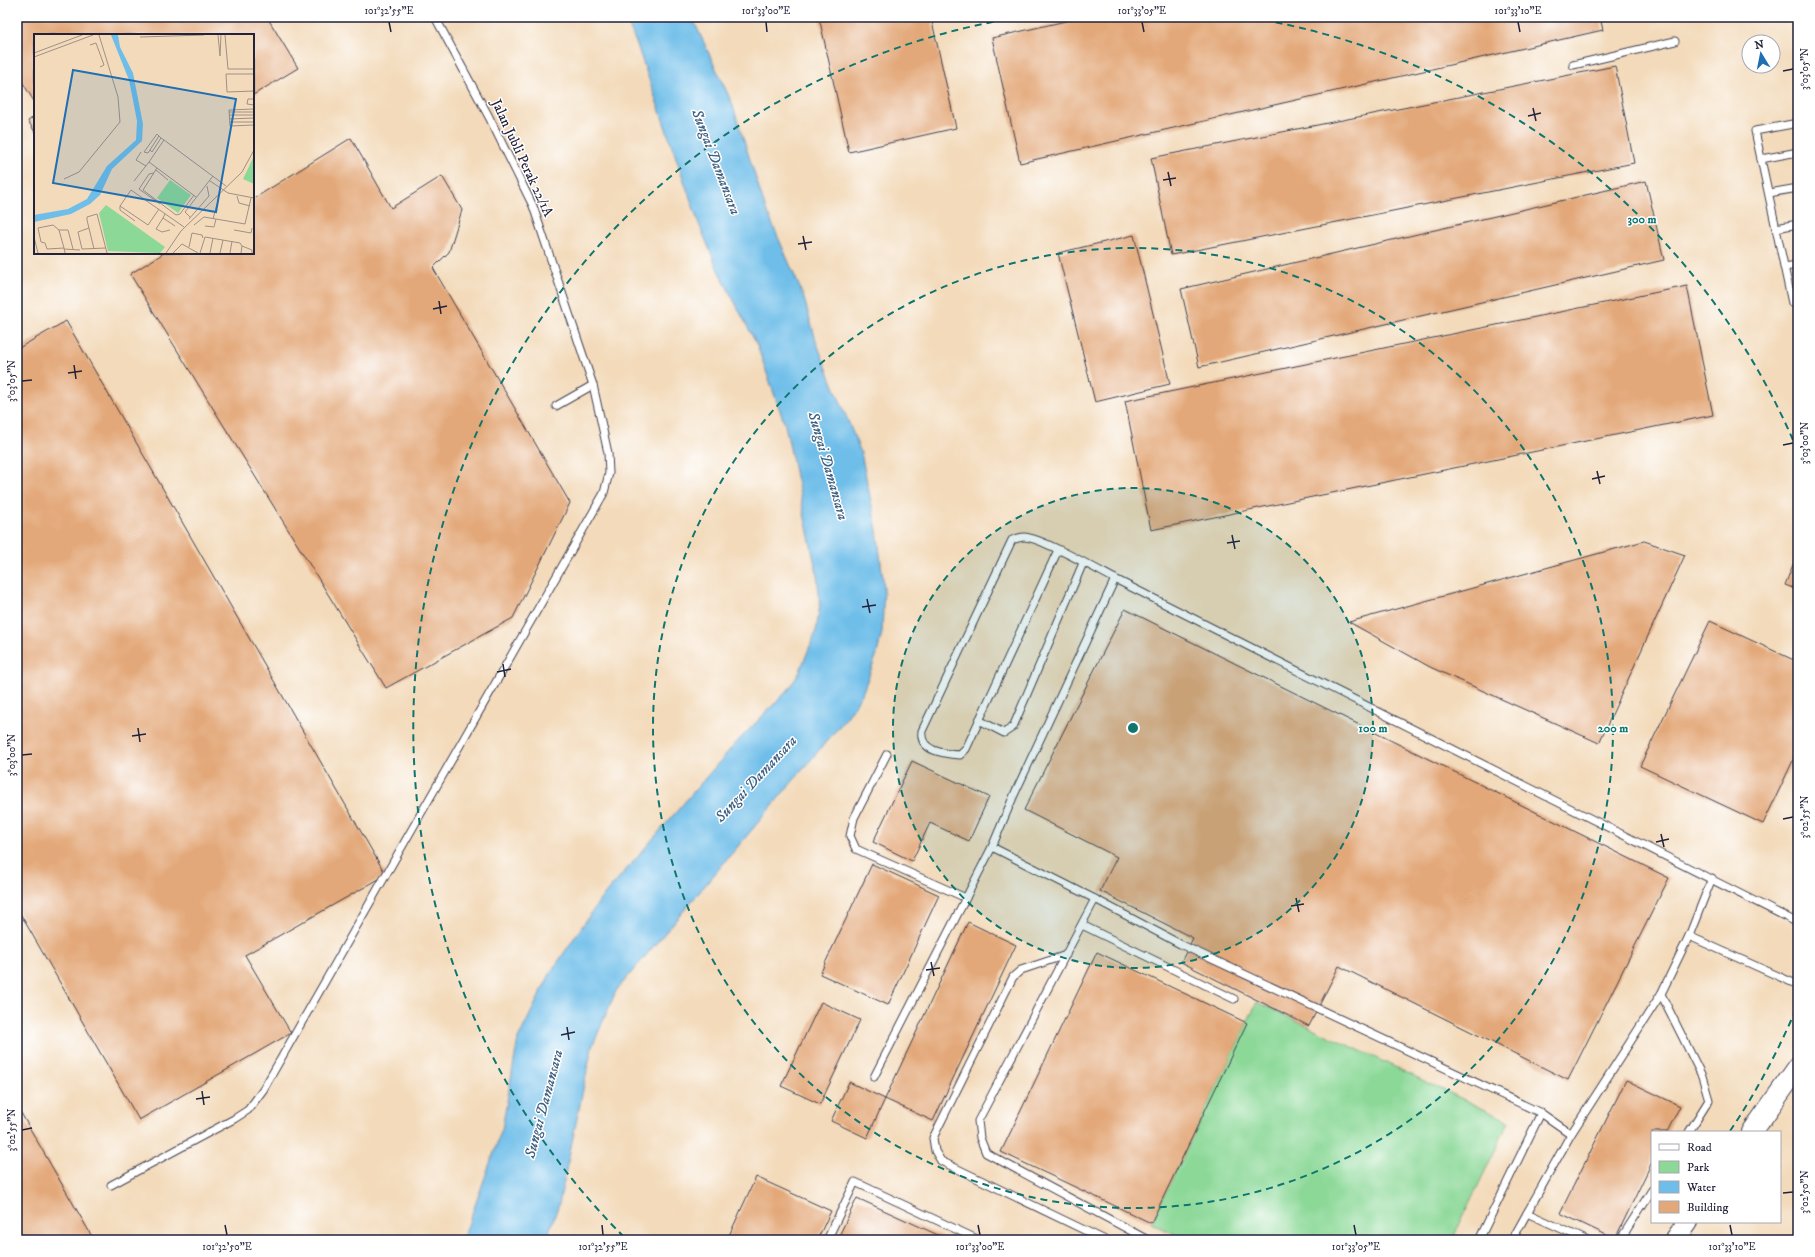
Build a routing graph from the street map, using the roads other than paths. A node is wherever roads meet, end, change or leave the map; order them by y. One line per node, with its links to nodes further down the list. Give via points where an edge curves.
1 (435, 17): 14 (lane, Jalan Jubli Perak 22/1A, via 534,206)
2 (1675, 41): 3 (lane)
3 (1574, 65)
4 (1798, 123): 6 (lane, via 1756,131)
5 (1798, 152): 6 (lane)
6 (1762, 159): 8 (lane)
7 (1798, 188): 8 (lane)
8 (1769, 193): 10 (lane)
9 (1798, 224): 10 (lane)
10 (1776, 228): 12 (lane)
11 (1798, 265): 12 (lane)
12 (1784, 268): 13 (lane, via 1792,302)
13 (1798, 301)
14 (593, 385): 15 (lane); 38 (lane, Jalan Jubli Perak 22/1A, via 608,453 609,473 604,493 263,1090 248,1110 234,1119)
15 (556, 406)
16 (1058, 550): 17 (lane); 19 (lane); 19 (lane, via 1024,536 1012,540 922,730 921,737 925,745 936,752 960,754 966,749)
17 (1083, 563): 18 (lane); 19 (lane, via 1013,727 1004,733)
18 (1115, 579): 21 (lane, via 1014,795); 22 (lane)
19 (979, 720)
20 (887, 754): 23 (lane, via 854,818 850,836 856,849)
21 (992, 848): 23 (lane); 24 (lane)
22 (1712, 878): 25 (lane, via 1742,896); 27 (lane)
23 (966, 898): 33 (lane)
24 (1096, 899): 26 (lane); 34 (lane, via 1182,945)
25 (1798, 923)
26 (1082, 925): 28 (lane); 31 (lane)
27 (1689, 936): 29 (lane); 30 (lane)
28 (1066, 955): 44 (lane, via 1021,970 1013,977 933,1138 935,1151 942,1161); 45 (lane, via 978,1121 980,1138 986,1154)
29 (1798, 985)
30 (1661, 994): 35 (lane, via 1702,1076 1709,1100); 37 (lane)
31 (1234, 999)
32 (1798, 1068): 36 (main road)
33 (874, 1076)
34 (1541, 1113): 37 (lane); 46 (lane)
35 (1690, 1131)
36 (1753, 1131)
37 (1571, 1134): 40 (lane)
38 (111, 1185)
39 (1651, 1192): 49 (lane)
40 (1527, 1213): 47 (lane); 48 (lane)
41 (1687, 1223): 50 (main road)
42 (828, 1240): 43 (lane, via 855,1182)
43 (979, 1240)
44 (1104, 1240)
45 (1148, 1240)
46 (1479, 1240)
47 (1512, 1240)
48 (1586, 1240)
49 (1620, 1240)
50 (1675, 1240)

